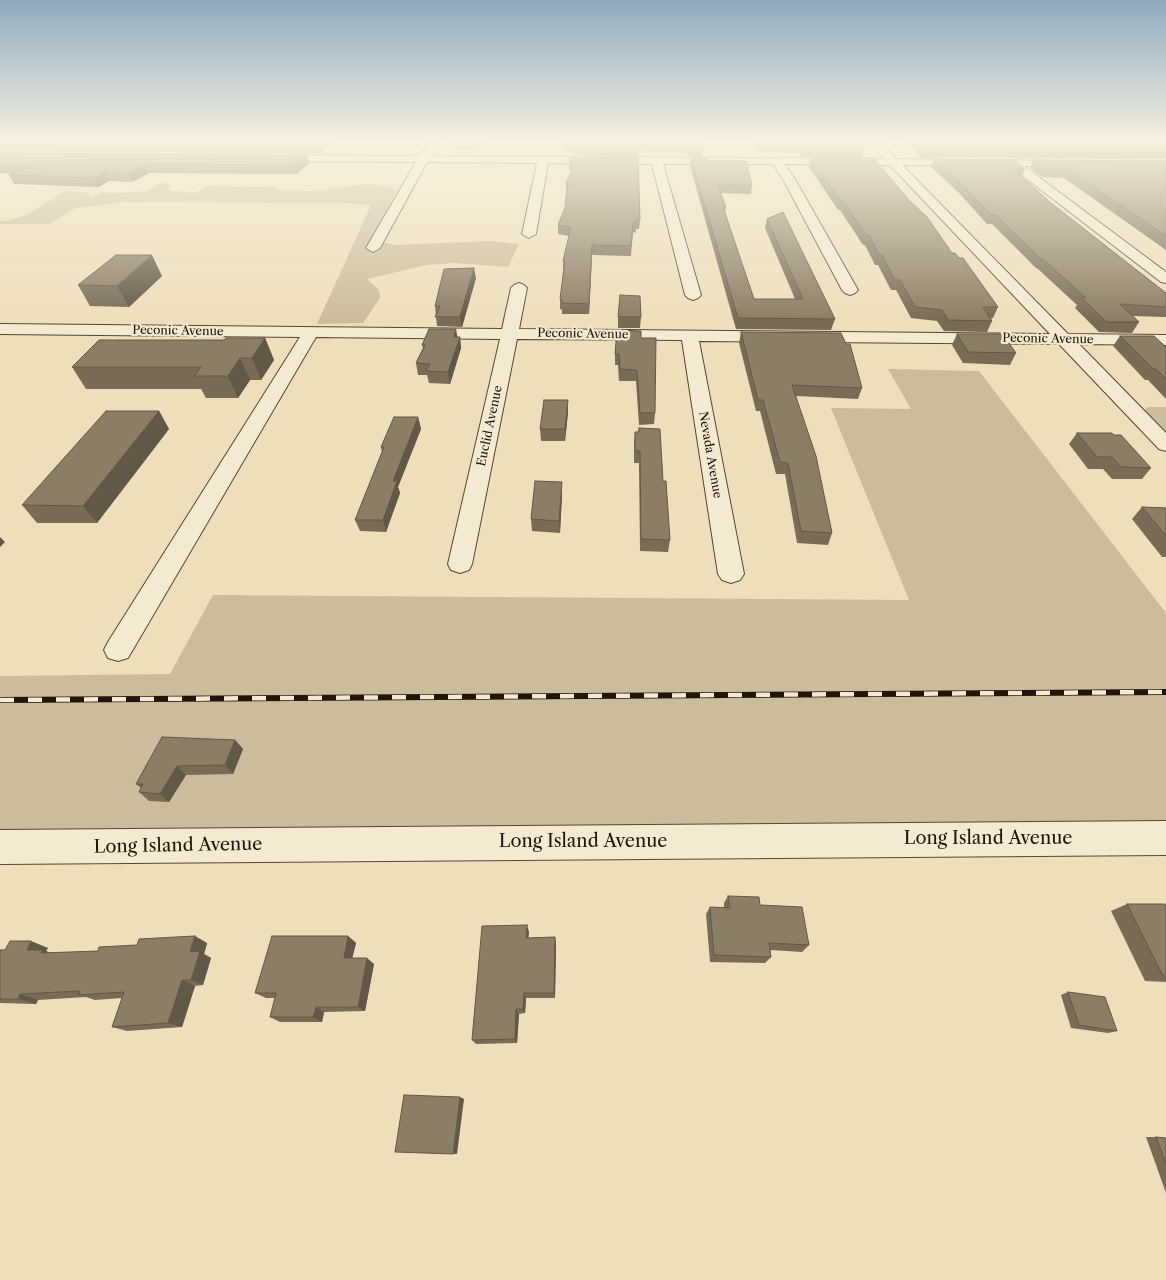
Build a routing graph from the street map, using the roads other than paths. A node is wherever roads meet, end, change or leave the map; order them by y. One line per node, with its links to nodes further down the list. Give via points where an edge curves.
1 (400, 202): 8 (street)
2 (535, 202): 7 (street)
3 (668, 202): 12 (street)
4 (801, 202): 11 (street)
5 (932, 202): 17 (street)
6 (1064, 202): 9 (street)
7 (529, 234)
8 (373, 248)
9 (1166, 279)
10 (519, 288): 15 (street, Euclid Avenue)
11 (850, 290)
12 (693, 295)
13 (0, 329): 14 (street, Peconic Avenue)
14 (311, 332): 15 (street, Peconic Avenue); 22 (street)
15 (509, 334): 16 (street, Peconic Avenue); 20 (street, Euclid Avenue)
16 (690, 335): 17 (street, Peconic Avenue); 21 (street, Nevada Avenue)
17 (1065, 339): 18 (street, Peconic Avenue); 19 (street)
18 (1166, 340)
19 (1166, 445)
20 (460, 564)
21 (731, 574)
22 (118, 650)
23 (1166, 838): 24 (street, Long Island Avenue)
24 (0, 847)

